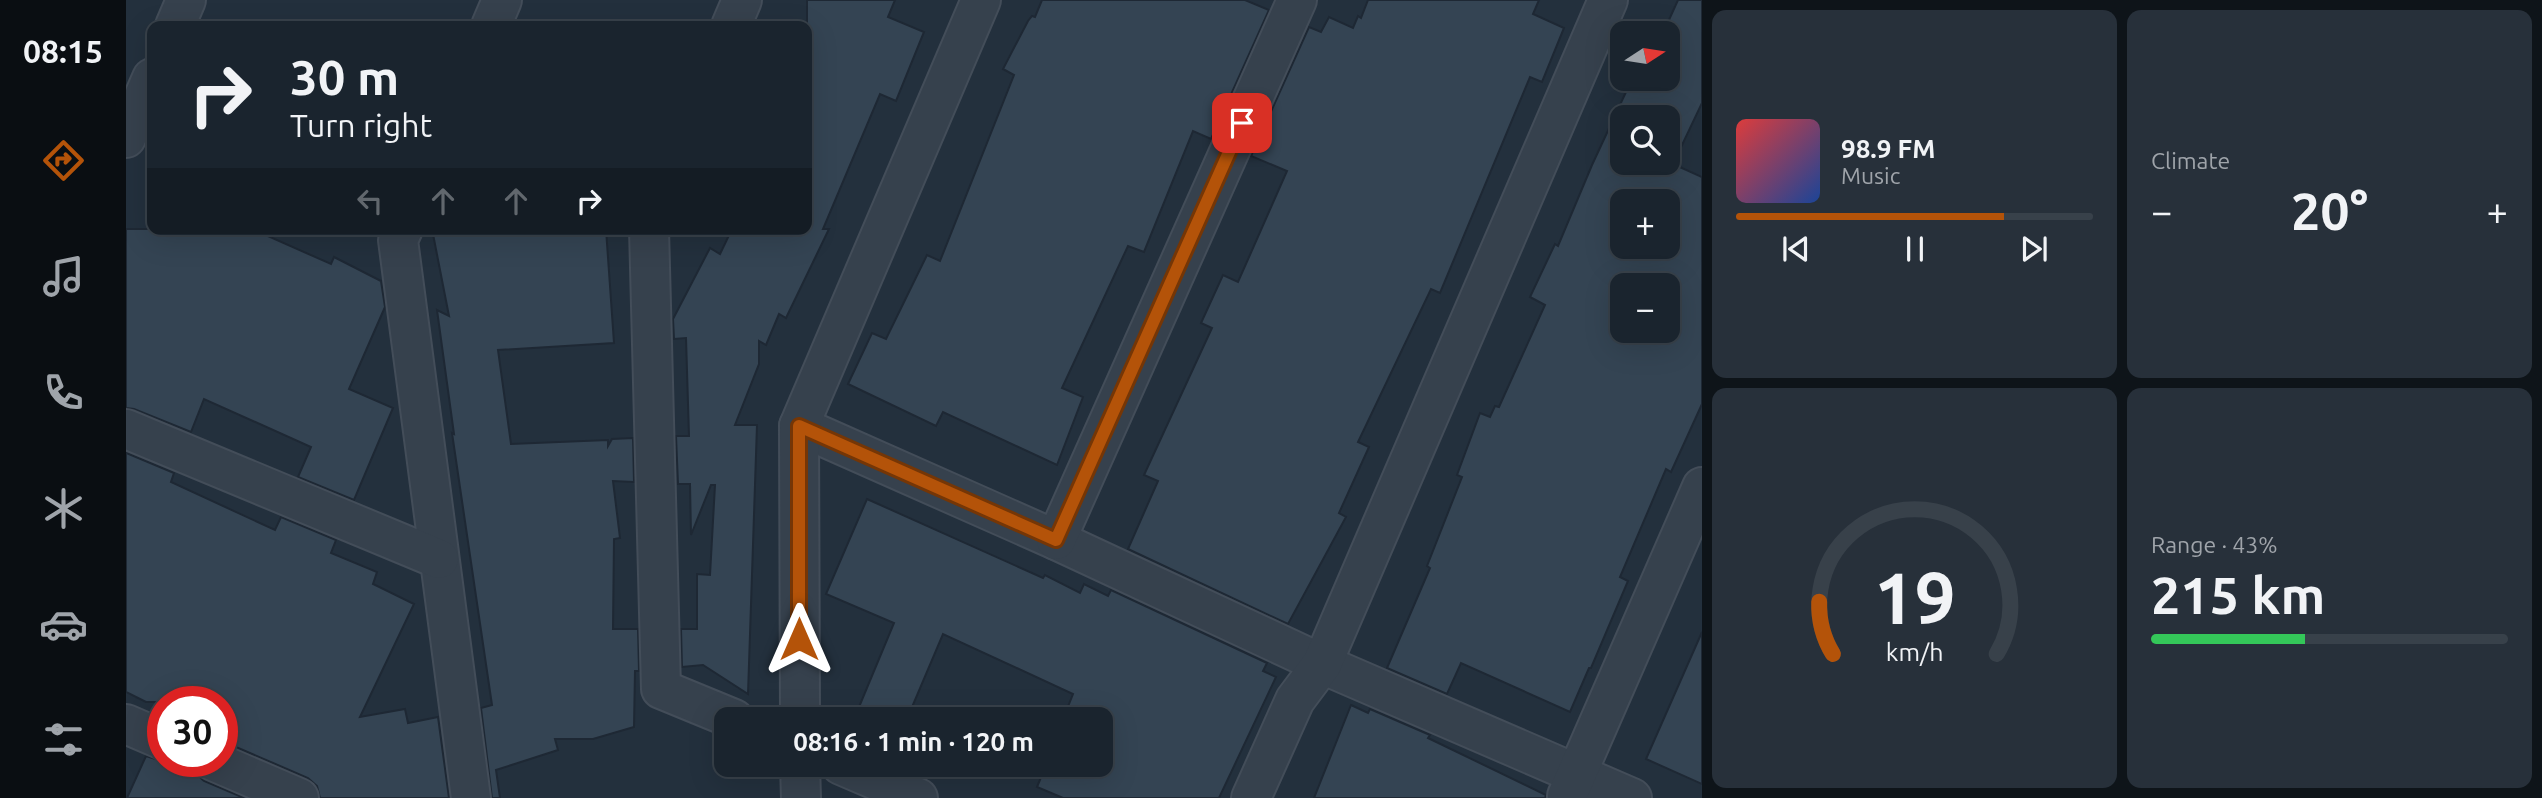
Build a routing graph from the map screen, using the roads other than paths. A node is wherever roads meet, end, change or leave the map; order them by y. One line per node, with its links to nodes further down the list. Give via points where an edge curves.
1 (186, 0): 7 (street)
2 (502, 0): 8 (street)
3 (742, 0): 9 (street)
4 (981, 0): 14 (street)
5 (1297, 0): 17 (street)
6 (1608, 0): 19 (street)
7 (177, 21)
8 (493, 21)
9 (733, 21)
10 (147, 93): 11 (street)
11 (134, 131)
12 (391, 235): 18 (street)
13 (649, 235): 21 (street, via 661,689)
14 (799, 426): 17 (street); 20 (street)
15 (126, 429): 18 (street)
16 (1702, 487): 27 (street)
17 (1056, 540): 19 (street)
18 (439, 559): 29 (street)
19 (1322, 664): 27 (street); 32 (street, via 1295,699)
20 (800, 707)
21 (714, 711)
22 (126, 724): 23 (street)
23 (147, 733)
24 (238, 772): 28 (street)
25 (800, 777): 30 (street)
26 (869, 777): 31 (street)
27 (1571, 786): 33 (street)
28 (299, 798)
29 (471, 798)
30 (801, 798)
31 (918, 798)
32 (1251, 798)
33 (1632, 798)

